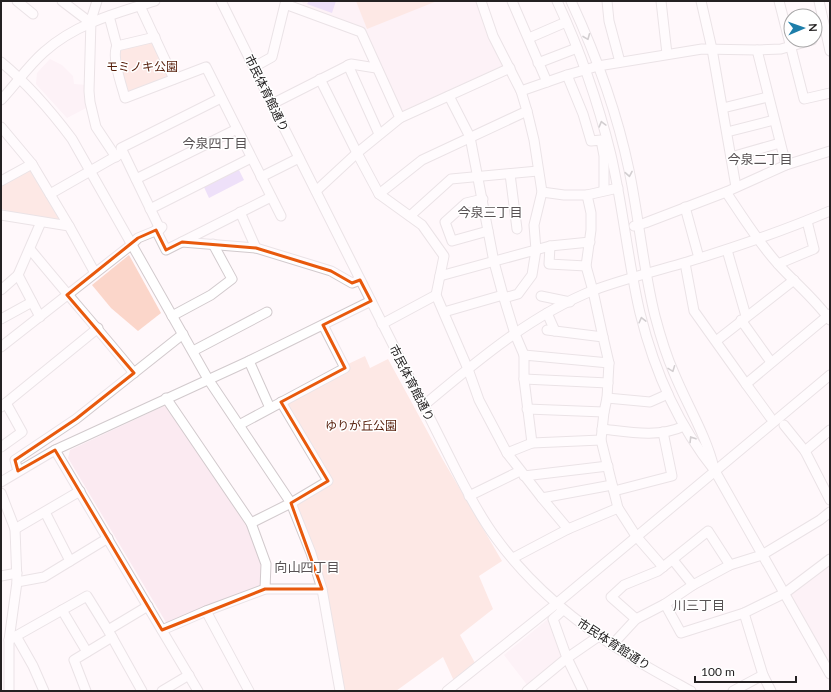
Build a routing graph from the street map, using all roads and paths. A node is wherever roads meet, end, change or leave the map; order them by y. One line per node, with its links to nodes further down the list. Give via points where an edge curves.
1 (62, 1): 19 (street)
2 (96, 1): 19 (street)
3 (155, 1): 15 (street)
4 (221, 1): 39 (street, 市民体育館通り)
5 (481, 1): 41 (street)
6 (512, 1): 25 (street)
7 (557, 1): 20 (street)
8 (571, 1): 38 (street, one-way to 38)
9 (607, 1): 35 (street, via 609,21)
10 (661, 1): 33 (street)
11 (701, 1): 30 (street)
12 (779, 1): 18 (street)
13 (819, 1): 21 (street)
14 (20, 2): 16 (street)
15 (140, 6): 17 (street); 24 (street)
16 (33, 14)
17 (109, 16): 19 (street); 26 (street)
18 (783, 16)
19 (91, 21): 44 (street, via 66,35 44,52); 67 (street, via 90,102 96,127)
20 (566, 22): 25 (street); 27 (street)
21 (827, 24): 22 (street)
22 (826, 35): 23 (street); 32 (street)
23 (823, 36)
24 (155, 37): 26 (street); 45 (street)
25 (529, 38): 36 (street)
26 (117, 46): 45 (street, via 114,51 125,98)
27 (577, 48): 36 (street); 42 (street)
28 (786, 48): 31 (street)
29 (791, 48): 49 (street, via 804,99)
30 (712, 49): 31 (street); 33 (street); 55 (street)
31 (756, 50): 51 (street)
32 (830, 51)
33 (667, 54): 35 (street)
34 (1, 62): 44 (street)
35 (620, 62): 38 (street)
36 (538, 63): 47 (street)
37 (348, 65): 40 (street); 46 (street); 62 (street)
38 (598, 66): 42 (street); 100 (street, one-way to 100, via 629,169)
39 (254, 67): 40 (street, via 272,57 285,4 361,32); 54 (street, 市民体育館通り)
40 (376, 68): 57 (street)
41 (510, 68): 48 (street); 50 (street)
42 (585, 69): 43 (street); 81 (street, one-way to 42, via 602,122)
43 (567, 74): 47 (street); 82 (street, via 591,141 601,140 604,156)
44 (19, 78): 53 (street); 73 (street, via 48,107 72,139)
45 (174, 79): 52 (street, via 206,67)
46 (320, 79): 54 (street); 66 (street)
47 (547, 82): 48 (street)
48 (521, 91): 56 (street)
49 (830, 93)
50 (449, 96): 57 (street); 63 (street)
51 (768, 97): 55 (street); 58 (street)
52 (221, 98): 60 (street); 67 (street, via 121,148)
53 (1, 100)
54 (272, 104): 70 (street, 市民体育館通り)
55 (723, 108): 61 (street)
56 (527, 111): 63 (street); 74 (street)
57 (400, 118): 62 (street)
58 (774, 120): 61 (street); 64 (street)
59 (1, 127): 71 (street)
60 (237, 129): 69 (street); 78 (street)
61 (727, 132): 68 (street)
62 (379, 134): 66 (street)
63 (470, 137): 77 (street); 87 (street, via 422,160)
64 (780, 143): 68 (street); 72 (street)
65 (830, 151): 72 (street)
66 (357, 153): 83 (street); 87 (street)
67 (119, 155): 73 (street); 78 (street)
68 (731, 157): 80 (street)
69 (251, 158): 76 (street); 92 (street)
70 (299, 158): 76 (street); 83 (street, 市民体育館通り)
71 (32, 164): 79 (street); 86 (street)
72 (786, 165): 80 (street)
73 (90, 171): 86 (street); 110 (street)
74 (538, 172): 75 (street); 84 (street)
75 (510, 174): 77 (street); 103 (street, via 518,205)
76 (261, 177): 89 (street)
77 (479, 177): 90 (street); 97 (street, via 451,179)
78 (136, 179): 92 (street)
79 (1, 181)
80 (736, 187): 85 (street)
81 (618, 188): 82 (street); 104 (street)
82 (604, 190): 88 (street)
83 (316, 192): 126 (street, 市民体育館通り)
84 (542, 192): 88 (street); 114 (street, via 534,225)
85 (726, 192): 91 (street); 106 (street)
86 (50, 194): 101 (street)
87 (379, 194): 97 (street)
88 (587, 195): 108 (street, via 591,213)
89 (271, 197): 94 (street); 96 (street)
90 (483, 199): 105 (street); 105 (street, via 466,203 445,222 452,241)
91 (685, 208): 100 (street); 116 (street)
92 (150, 209): 102 (street)
93 (830, 211): 98 (street)
94 (240, 212): 107 (street); 112 (street)
95 (1, 215): 99 (street)
96 (281, 216)
97 (410, 216): 124 (street, via 422,225 444,256)
98 (807, 221): 106 (street); 119 (street, via 814,248)
99 (41, 222): 101 (street); 113 (street)
100 (638, 225): 104 (street); 122 (street)
101 (68, 226): 121 (street)
102 (159, 229): 107 (street, via 166,250); 110 (street, via 138,238)
103 (517, 229)
104 (625, 229): 125 (street)
105 (488, 231): 117 (street)
106 (758, 240): 115 (street); 119 (street)
107 (182, 242): 109 (street)
108 (590, 242): 111 (street); 120 (street)
109 (213, 244): 112 (street); 140 (street, via 232,279 211,295)
110 (131, 245): 121 (street); 140 (street)
111 (550, 246): 114 (street); 120 (street, via 549,264)
112 (256, 248): 126 (street, via 331,271 352,283)
113 (30, 249): 123 (street); 130 (street)
114 (536, 250): 117 (street); 133 (street, via 532,275 518,294)
115 (726, 250): 116 (street); 143 (street)
116 (699, 258): 118 (street)
117 (494, 262): 124 (street); 133 (street)
118 (685, 262): 122 (street); 151 (street, via 694,311)
119 (778, 264): 127 (street)
120 (586, 266): 129 (street)
121 (95, 273): 130 (street)
122 (647, 273): 125 (street); 189 (street, one-way to 189, via 664,346 674,374 711,453)
123 (18, 275): 128 (street); 135 (street)
124 (440, 276): 131 (street)
125 (634, 277): 129 (street); 165 (street, one-way to 125, via 650,350)
126 (360, 280): 134 (street, 市民体育館通り)
127 (794, 280): 141 (street); 143 (street)
128 (1, 290)
129 (593, 290): 136 (street); 150 (street)
130 (68, 295): 142 (street); 147 (street)
131 (436, 295): 138 (street); 145 (street)
132 (540, 296): 136 (street)
133 (503, 297): 138 (street); 149 (street)
134 (371, 301): 145 (street, 市民体育館通り); 146 (street)
135 (32, 302): 142 (street); 144 (street)
136 (570, 302): 139 (street)
137 (267, 312): 153 (street)
138 (444, 312): 158 (street)
139 (547, 313): 149 (street); 150 (street, via 551,330)
140 (172, 316): 148 (street)
141 (829, 316): 157 (street)
142 (40, 317): 152 (street)
143 (744, 318): 151 (street); 157 (street)
144 (1, 319)
145 (382, 324): 170 (street, 市民体育館通り)
146 (323, 325): 155 (street); 168 (street, via 345,368)
147 (98, 328): 159 (street); 169 (street)
148 (183, 334): 153 (street); 159 (street)
149 (515, 334): 154 (street); 158 (street)
150 (603, 337): 156 (street)
151 (716, 341): 164 (street)
152 (1, 347)
153 (192, 351): 162 (street)
154 (524, 355): 156 (street); 161 (street)
155 (249, 361): 162 (street); 171 (street)
156 (609, 362): 163 (street)
157 (771, 362): 164 (street)
158 (468, 369): 170 (street); 186 (street, via 479,400)
159 (134, 373): 188 (street, via 76,419 15,460)
160 (830, 375): 189 (street)
161 (524, 378): 163 (street); 172 (street)
162 (208, 379): 166 (street); 175 (street)
163 (608, 383): 167 (street)
164 (746, 384): 174 (street)
165 (668, 394): 167 (street, via 650,402); 177 (street)
166 (166, 398): 184 (street); 202 (street)
167 (608, 398): 173 (street)
168 (281, 402): 171 (street); 198 (street, via 328,481)
169 (4, 405): 183 (street, via 22,432)
170 (424, 406): 195 (street, 市民体育館通り)
171 (270, 408): 175 (street)
172 (527, 409): 173 (street); 182 (street)
173 (604, 412): 178 (street)
174 (770, 417)
175 (239, 425): 198 (street)
176 (784, 425): 185 (street)
177 (684, 426): 180 (street); 189 (street, one-way to 177)
178 (602, 429): 180 (street, via 645,434); 181 (street)
179 (830, 430): 185 (street)
180 (663, 432): 192 (street, via 672,476)
181 (601, 440): 182 (street); 187 (street)
182 (532, 443): 186 (street)
183 (1, 447)
184 (55, 450): 188 (street); 193 (street)
185 (806, 450): 197 (street)
186 (507, 453): 190 (street)
187 (608, 466): 190 (street); 192 (street)
188 (18, 471): 191 (street)
189 (715, 471): 205 (street); 207 (street)
190 (522, 473): 195 (street); 196 (street)
191 (1, 482)
192 (613, 488): 196 (street); 199 (street)
193 (80, 491): 200 (street); 206 (street)
194 (1, 493): 203 (street)
195 (470, 496): 208 (street, 市民体育館通り, via 496,538)
196 (542, 498): 204 (street)
197 (830, 500)
198 (291, 502): 202 (street); 218 (street)
199 (618, 508): 204 (street); 205 (street)
200 (45, 512): 203 (street); 211 (street)
201 (830, 512): 207 (street)
202 (251, 523): 217 (street, via 266,564)
203 (15, 529): 215 (street)
204 (568, 529): 208 (street)
205 (636, 536): 213 (street); 222 (street)
206 (108, 538): 211 (street); 221 (street)
207 (762, 555): 212 (street); 219 (street)
208 (513, 558): 222 (street, 市民体育館通り)
209 (830, 559): 219 (street)
210 (673, 560): 212 (street, via 708,531); 213 (street); 216 (street)
211 (70, 561): 215 (street, via 44,577)
212 (730, 565): 216 (street)
213 (663, 568): 226 (street, via 624,585 611,597)
214 (1, 576): 215 (street)
215 (17, 578): 230 (street)
216 (693, 585): 220 (street)
217 (265, 589): 218 (street); 224 (street)
218 (322, 589): 245 (street)
219 (785, 593): 225 (street); 234 (street)
220 (665, 604): 225 (street, via 681,633); 226 (street)
221 (148, 606): 227 (street); 228 (street)
222 (559, 607): 229 (street, 市民体育館通り); 233 (street, via 553,619); 246 (street)
223 (62, 610): 228 (street, via 87,596); 230 (street); 232 (street)
224 (206, 611): 227 (street); 244 (street)
225 (744, 613): 236 (street)
226 (636, 619): 231 (street)
227 (162, 630): 235 (street)
228 (110, 633): 232 (street); 241 (street)
229 (599, 636): 231 (street, 市民体育館通り); 233 (street)
230 (13, 638): 238 (street); 239 (street, via 33,666)
231 (612, 645): 248 (street, 市民体育館通り)
232 (87, 652): 240 (street, via 74,660)
233 (567, 658): 237 (street); 247 (street)
234 (830, 674)
235 (189, 675): 242 (street); 243 (street)
236 (763, 676): 249 (street); 250 (street)
237 (528, 690)
238 (9, 691)
239 (44, 691)
240 (86, 691)
241 (142, 691)
242 (162, 691)
243 (198, 691)
244 (249, 691)
245 (340, 691)
246 (447, 691)
247 (583, 691)
248 (691, 691)
249 (733, 691)
250 (771, 691)

